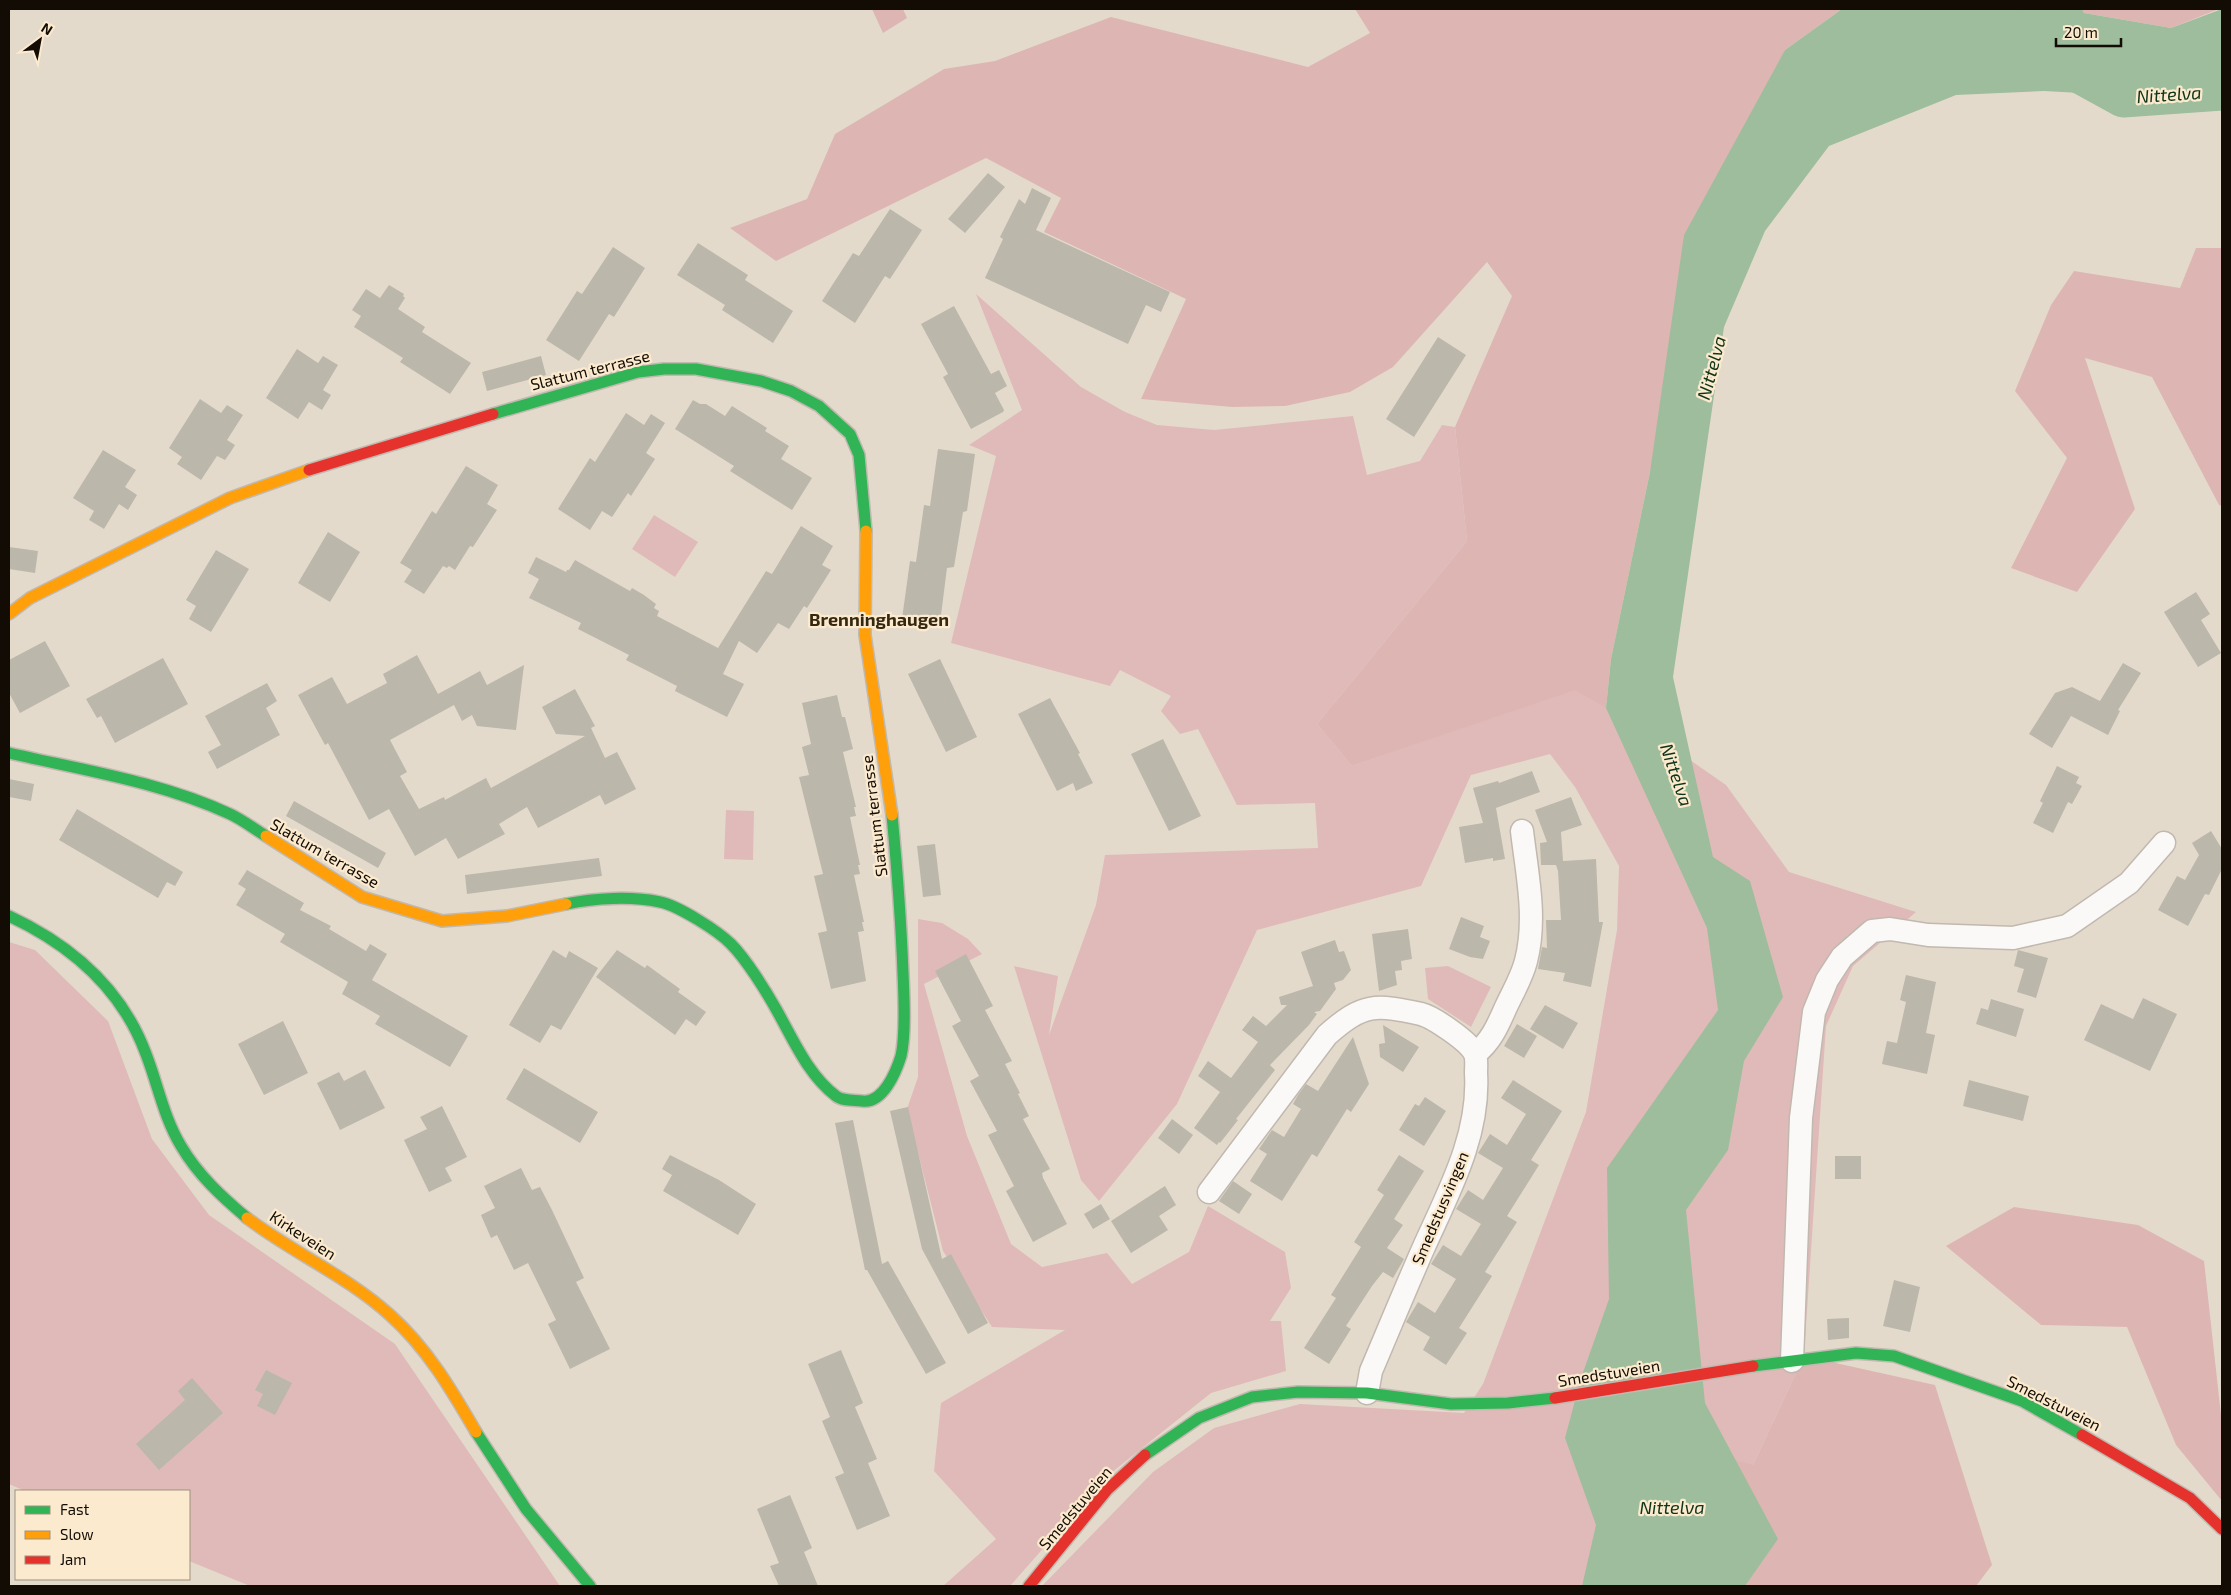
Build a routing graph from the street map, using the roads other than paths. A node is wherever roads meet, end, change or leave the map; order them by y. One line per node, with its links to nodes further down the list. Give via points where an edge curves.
1 (9, 614): 2 (street, Slattum terrasse, via 30,598 230,498 398,441 600,382 638,372 696,369 791,390 837,420 850,434 859,456 867,539 866,656 891,800 900,907 904,1006 901,1055 891,1083 880,1094 866,1102 838,1098 804,1059 769,996 731,944 686,912 661,902 587,900 507,916 442,921 362,897 232,815 192,798 135,781)
2 (9, 753)
3 (1522, 831): 6 (street, via 1531,899 1526,962 1497,1027 1485,1046)
4 (2164, 843): 8 (street, via 2129,883 2066,926 2013,938 1928,935 1890,929 1872,931 1842,957 1827,980 1814,1012 1801,1118)
5 (9, 916): 11 (street, Kirkeveien, via 68,950 96,974 122,1005 140,1036 169,1128 202,1176 251,1220 378,1304 413,1338 446,1382 539,1527)
6 (1475, 1054): 7 (street, via 1458,1036 1428,1016 1394,1008 1370,1008 1348,1016 1328,1035); 9 (street, Smedstusvingen, via 1477,1101 1456,1177 1371,1371)
7 (1209, 1192)
8 (1782, 1362): 9 (street, Smedstuveien, via 1508,1403 1451,1404); 10 (street, Smedstuveien, via 1856,1353 1894,1356 2022,1401 2190,1498)
9 (1367, 1392): 12 (street, Smedstuveien, via 1298,1392 1252,1398 1199,1418 1142,1457 1107,1490)
10 (2222, 1529)
11 (590, 1586)
12 (1029, 1586)

